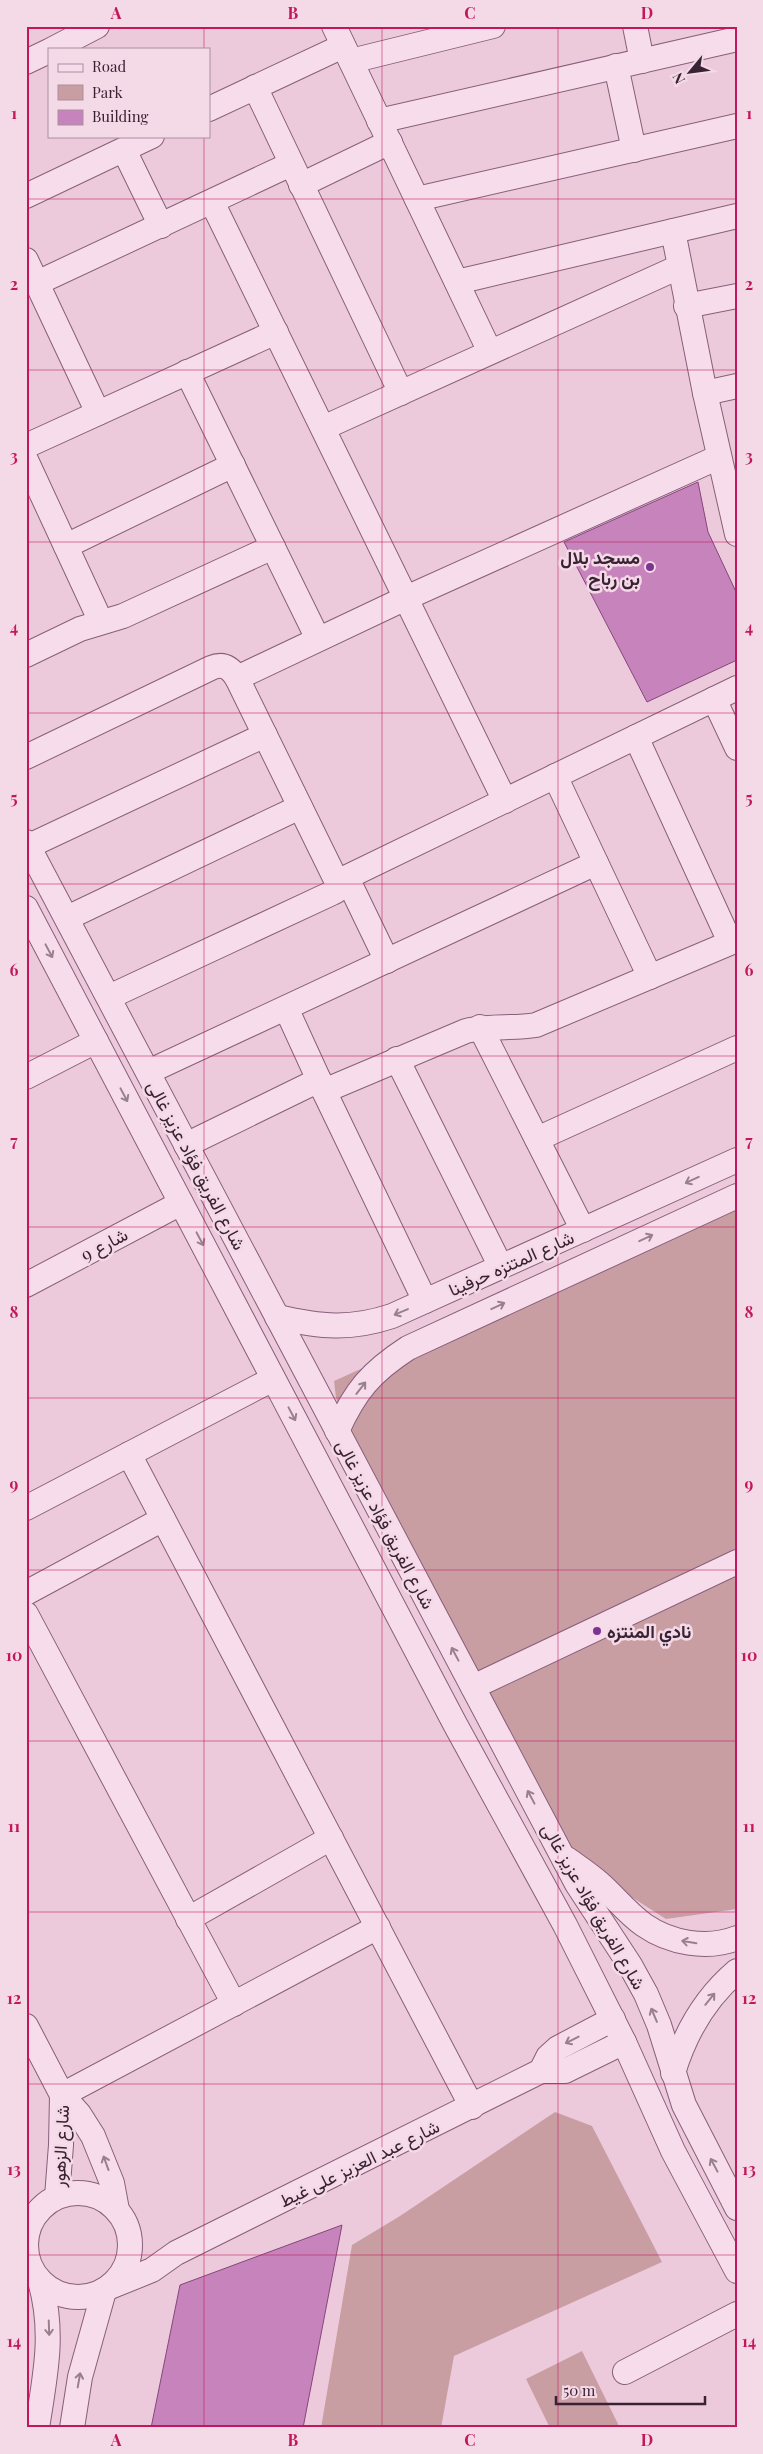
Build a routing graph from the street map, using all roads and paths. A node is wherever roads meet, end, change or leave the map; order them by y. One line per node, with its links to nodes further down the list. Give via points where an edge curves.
1 (97, 26): 7 (street)
2 (493, 26): 6 (street)
3 (635, 26): 9 (street)
4 (734, 26): 5 (street)
5 (737, 38): 9 (street)
6 (343, 44): 12 (street); 15 (street)
7 (55, 48)
8 (48, 51): 10 (street)
9 (642, 61): 11 (street)
10 (26, 62)
11 (616, 66): 15 (street); 18 (street)
12 (255, 88): 13 (street); 19 (street)
13 (210, 110)
14 (737, 126): 18 (street)
15 (384, 131): 19 (street); 21 (street)
16 (148, 138): 17 (street)
17 (124, 150): 20 (street); 24 (street)
18 (634, 150): 21 (street)
19 (296, 174): 22 (street); 36 (street)
20 (26, 196)
21 (417, 199): 28 (street)
22 (212, 202): 24 (street); 32 (street)
23 (737, 216): 25 (street)
24 (162, 226): 29 (street)
25 (672, 232): 27 (street); 28 (street)
26 (26, 260): 29 (street)
27 (679, 267): 31 (street); 33 (street)
28 (457, 282): 33 (street)
29 (37, 283): 38 (street)
30 (737, 296): 31 (street)
31 (686, 306): 37 (street)
32 (276, 332): 34 (street); 39 (street)
33 (490, 352): 36 (street)
34 (187, 372): 38 (street); 42 (street)
35 (737, 386): 37 (street)
36 (401, 393): 39 (street)
37 (705, 393): 43 (street)
38 (98, 413): 40 (street)
39 (322, 428): 47 (street)
40 (26, 446)
41 (26, 460): 45 (street)
42 (233, 465): 45 (street); 46 (street)
43 (726, 466): 44 (street); 47 (street)
44 (737, 534)
45 (66, 546): 48 (street)
46 (273, 547): 48 (street, via 123,616); 49 (street)
47 (406, 598): 49 (street); 59 (street)
48 (101, 622): 50 (street)
49 (318, 639): 51 (street)
50 (26, 655)
51 (237, 678): 54 (street); 57 (street, via 232,670 218,665)
52 (737, 688): 53 (street)
53 (714, 699): 55 (street); 56 (street)
54 (265, 734): 60 (street); 61 (street)
55 (636, 737): 58 (street); 66 (street)
56 (737, 748)
57 (26, 757)
58 (555, 776): 59 (street); 62 (street)
59 (505, 801): 63 (street)
60 (300, 807): 63 (street); 65 (street)
61 (30, 857): 65 (street, شارع الفريق فؤاد عزيز غالى)
62 (596, 863): 67 (street); 68 (street)
63 (342, 880): 67 (street); 69 (street, via 336,891)
64 (26, 908): 72 (street, شارع الفريق فؤاد عزيز غالى, one-way to 72)
65 (67, 918): 69 (street, شارع الفريق فؤاد عزيز غالى)
66 (733, 941): 68 (street)
67 (387, 961): 70 (street)
68 (650, 977): 71 (street, via 536,1025)
69 (109, 997): 75 (street, شارع الفريق فؤاد عزيز غالى)
70 (286, 1008): 75 (street); 77 (street)
71 (480, 1027): 74 (street); 78 (street)
72 (96, 1041): 76 (street); 82 (street, شارع الفريق فؤاد عزيز غالى, one-way to 82)
73 (737, 1048): 78 (street)
74 (397, 1059): 77 (street); 84 (street)
75 (148, 1072): 79 (street, شارع الفريق فؤاد عزيز غالى)
76 (26, 1078)
77 (321, 1086): 79 (street); 87 (street)
78 (537, 1139): 83 (street)
79 (186, 1145): 88 (street, شارع الفريق فؤاد عزيز غالى)
80 (737, 1160): 83 (street, شارع المتنزه حرفينا, one-way to 83)
81 (737, 1196): 85 (street, شارع المتنزه حرفينا, one-way to 81)
82 (181, 1203): 86 (street, شارع 9); 89 (street, شارع الفريق فؤاد عزيز غالى, one-way to 89)
83 (574, 1234): 84 (street, شارع المتنزه حرفينا); 85 (street)
84 (501, 1267): 87 (street, شارع المتنزه حرفينا)
85 (578, 1269): 90 (street, شارع المتنزه حرفينا, one-way to 85, via 358,1391 390,1360 429,1338)
86 (26, 1285)
87 (425, 1301): 88 (street, شارع المتنزه حرفينا, one-way to 88, via 392,1316 354,1326 315,1326)
88 (278, 1318): 90 (street, شارع الفريق فؤاد عزيز غالى)
89 (274, 1379): 91 (street); 96 (street, شارع الفريق فؤاد عزيز غالى, one-way to 96)
90 (337, 1431): 95 (street, شارع الفريق فؤاد عزيز غالى)
91 (129, 1454): 92 (street); 93 (street)
92 (26, 1508)
93 (163, 1519): 97 (street); 103 (street)
94 (737, 1562): 100 (street)
95 (410, 1568): 96 (street); 100 (street, شارع الفريق فؤاد عزيز غالى, one-way to 95)
96 (381, 1584): 102 (street, شارع الفريق فؤاد عزيز غالى)
97 (26, 1594)
98 (26, 1614): 99 (street)
99 (34, 1648): 106 (street)
100 (473, 1687): 101 (street, شارع الفريق فؤاد عزيز غالى)
101 (484, 1708): 102 (street); 104 (street, شارع الفريق فؤاد عزيز غالى, one-way to 101)
102 (455, 1724): 107 (street, شارع الفريق فؤاد عزيز غالى)
103 (331, 1838): 106 (street); 108 (street)
104 (563, 1856): 105 (street, شارع الفريق فؤاد عزيز غالى); 109 (street, one-way to 104, via 709,1944 687,1943 665,1936 645,1925)
105 (592, 1909): 107 (street); 117 (street, شارع الفريق فؤاد عزيز غالى, one-way to 105, via 646,1994)
106 (188, 1918): 111 (street)
107 (565, 1925): 112 (street, شارع الفريق فؤاد عزيز غالى)
108 (378, 1927): 111 (street); 119 (street)
109 (737, 1938)
110 (737, 1971): 117 (street, one-way to 110, via 696,2017)
111 (234, 2004): 118 (street)
112 (613, 2019): 114 (street, شارع الفريق فؤاد عزيز غالى); 116 (street, شارع عبد العزيز على غيط, one-way to 116, via 558,2048 548,2057)
113 (26, 2026): 115 (street, شارع الزهور)
114 (624, 2042): 116 (street, شارع عبد العزيز على غيط, via 565,2071); 127 (street, شارع الفريق فؤاد عزيز غالى, via 673,2151)
115 (35, 2058): 118 (street, شارع الزهور)
116 (541, 2071): 119 (street, شارع عبد العزيز على غيط)
117 (673, 2073): 122 (street, شارع الفريق فؤاد عزيز غالى, one-way to 117, via 690,2120)
118 (62, 2094): 121 (street, شارع الزهور, via 61,2145); 123 (street, شارع الزهور, one-way to 118, via 112,2183 97,2143)
119 (472, 2107): 125 (street, شارع عبد العزيز على غيط)
120 (26, 2196): 121 (street)
121 (54, 2199): 123 (street, via 73,2193 89,2194); 126 (street, via 40,2210 29,2229 26,2251)
122 (737, 2208)
123 (117, 2210): 124 (street, via 124,2219)
124 (130, 2239): 125 (street, via 152,2249); 128 (street, via 126,2266 120,2278)
125 (176, 2253): 128 (street, شارع عبد العزيز على غيط, via 152,2270)
126 (32, 2270): 128 (street, via 50,2289 77,2298); 131 (street, one-way to 131, via 49,2324 49,2346)
127 (737, 2271)
128 (107, 2289): 132 (street, one-way to 128, via 80,2377)
129 (737, 2314): 130 (street)
130 (625, 2372)
131 (37, 2428)
132 (72, 2428)

